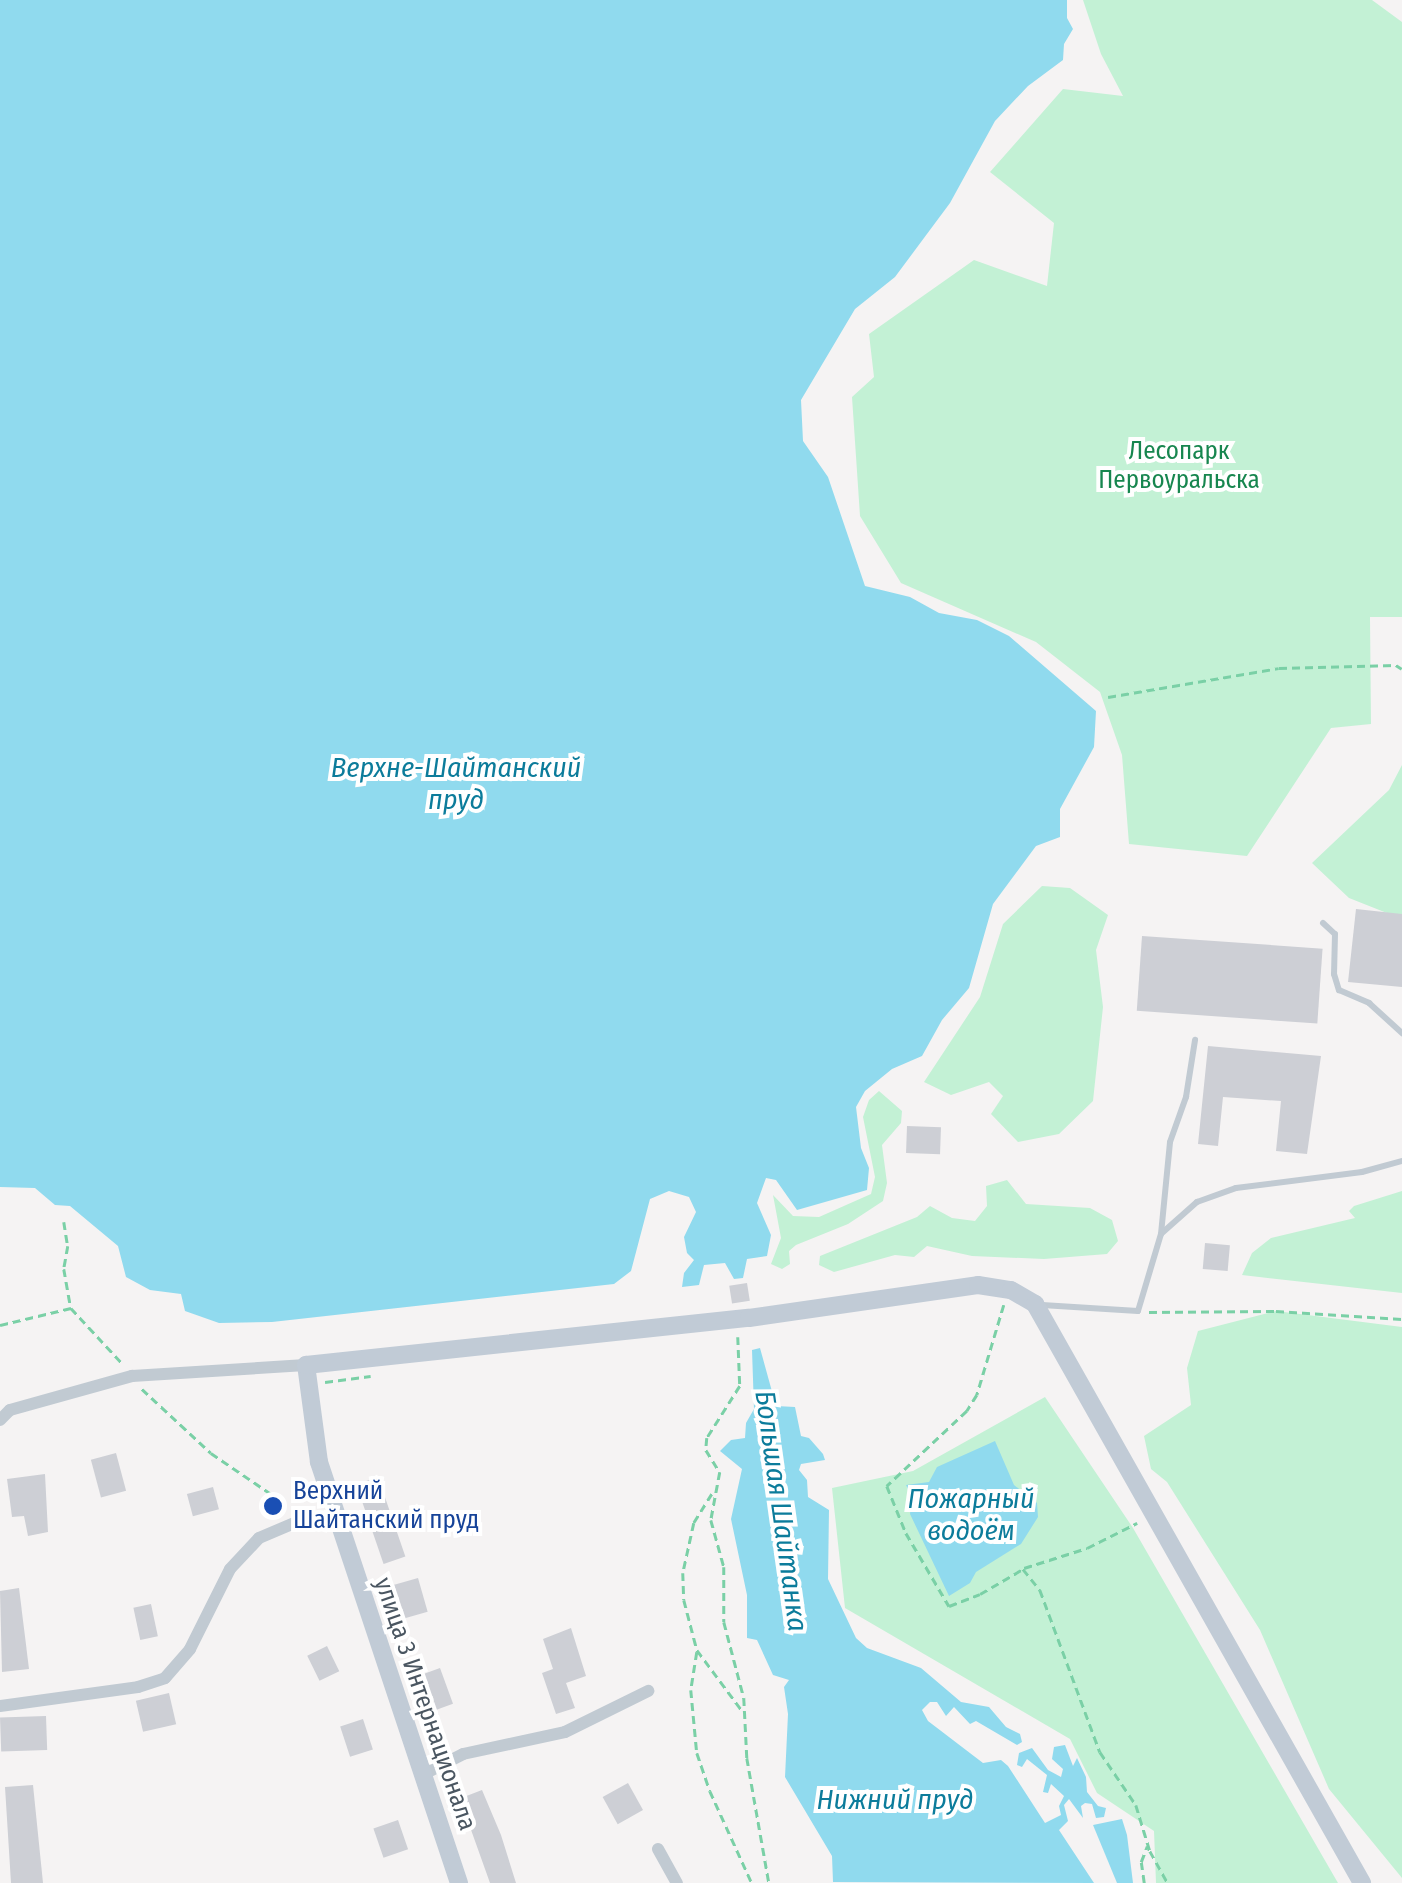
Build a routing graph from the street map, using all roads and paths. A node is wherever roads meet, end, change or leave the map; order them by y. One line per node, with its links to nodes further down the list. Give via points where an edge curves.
1 (1402, 666): 2 (path, via 1279,668)
2 (1108, 696)
3 (1323, 923): 4 (lane, via 1335,934 1339,990 1369,1003)
4 (1402, 1033)
5 (1195, 1040): 8 (lane, via 1170,1142)
6 (1402, 1161): 8 (lane, via 1236,1188 1197,1202)
7 (64, 1222): 11 (path)
8 (1161, 1234): 12 (lane)
9 (1011, 1290): 10 (street); 16 (street, via 939,1287 748,1318); 23 (path, via 967,1412 887,1486 949,1606)
10 (1035, 1304): 12 (lane); 37 (street)
11 (71, 1308): 14 (path); 17 (path)
12 (1138, 1312): 13 (path, via 1276,1311)
13 (1402, 1320)
14 (0, 1326)
15 (738, 1334): 19 (path, via 740,1386 707,1438 706,1450 720,1472)
16 (306, 1365): 17 (street); 28 (street, улица 3 Интернационала, via 319,1462)
17 (132, 1376): 18 (street, via 10,1410); 20 (path, via 167,1417)
18 (0, 1420)
19 (713, 1493): 24 (path, via 694,1522 683,1573); 27 (path, via 724,1622)
20 (271, 1494)
21 (1139, 1522): 23 (path)
22 (295, 1523): 26 (street, via 260,1538 230,1569 190,1649 165,1678)
23 (1022, 1569): 29 (path, via 1040,1590 1100,1752 1136,1805)
24 (697, 1650): 27 (path); 33 (path, via 691,1690 697,1753)
25 (648, 1692): 28 (street, via 565,1732 463,1754)
26 (0, 1706)
27 (745, 1714): 34 (path, via 746,1758)
28 (422, 1775): 31 (street, улица 3 Интернационала)
29 (1147, 1845): 35 (path); 36 (path)
30 (658, 1849): 32 (street)
31 (460, 1883)
32 (677, 1883)
33 (752, 1883)
34 (769, 1883)
35 (1144, 1883)
36 (1168, 1883)
37 (1362, 1883)

